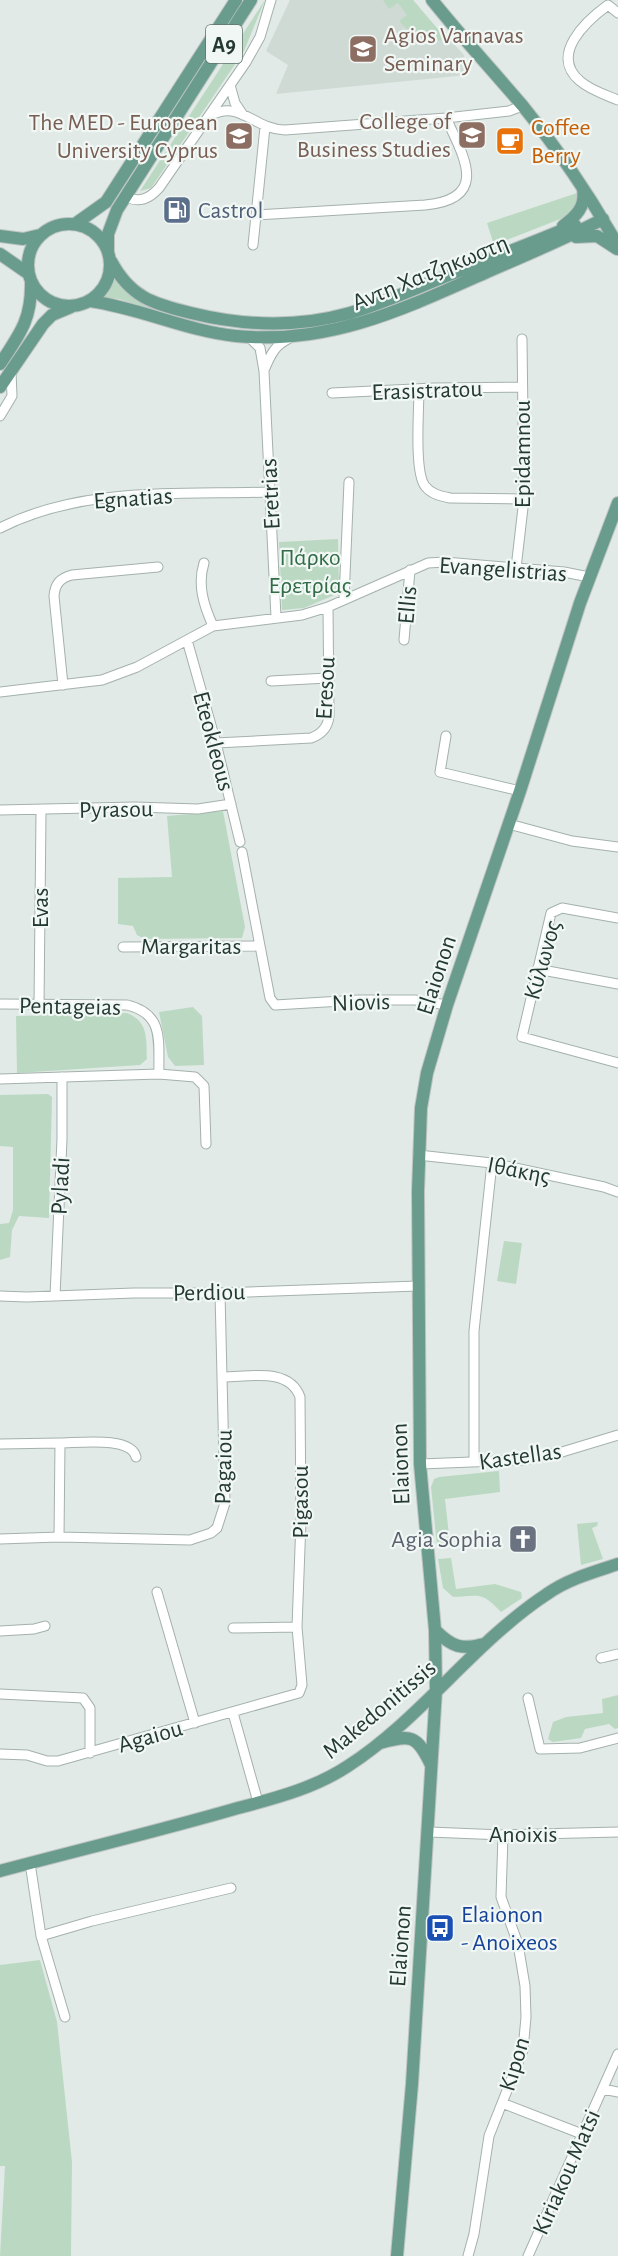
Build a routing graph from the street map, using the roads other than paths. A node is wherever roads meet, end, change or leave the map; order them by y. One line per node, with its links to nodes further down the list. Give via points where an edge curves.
1 (236, 0): 18 (main road, A9, via 106,202)
2 (251, 0): 15 (main road, A9)
3 (271, 0): 7 (street, via 260,37)
4 (432, 0): 9 (main road)
5 (608, 2): 6 (street); 8 (street, via 575,38 569,51 569,65 581,82)
6 (618, 13)
7 (231, 85): 10 (street); 11 (street)
8 (618, 100)
9 (522, 106): 12 (street); 14 (main road)
10 (211, 115): 11 (street, via 225,109); 15 (street, via 153,194 139,201)
11 (243, 115): 13 (street)
12 (446, 118): 13 (street, via 285,130); 16 (street, via 467,174 460,194 452,200 442,204)
13 (265, 127): 16 (street)
14 (580, 183): 17 (main road); 21 (main road, via 582,208)
15 (125, 197): 25 (main road, A9, via 111,222)
16 (256, 215): 22 (street)
17 (601, 216): 21 (main road, Αντη Χατζηκωστη); 23 (main road)
18 (75, 224): 20 (main road, A9, via 51,228); 25 (main road, via 99,235)
19 (0, 236): 20 (main road)
20 (40, 236): 26 (main road, via 28,261)
21 (556, 238): 23 (main road, via 593,235); 25 (main road, Αντη Χατζηκωστη, via 350,313 278,324 214,318 146,298 126,286); 30 (main road, Αντη Χατζηκωστη, via 397,311 350,327)
22 (253, 245)
23 (618, 248)
24 (0, 254): 26 (main road)
25 (110, 256): 27 (main road, A9, via 106,284)
26 (30, 278): 28 (main road, via 44,298); 32 (main road, via 27,320)
27 (90, 301): 28 (main road); 29 (main road, Αντη Χατζηκωστη, via 211,332)
28 (73, 306): 32 (main road, via 52,315)
29 (248, 336): 30 (main road, Αντη Χατζηκωστη); 33 (street, Eretrias, via 260,348)
30 (295, 337): 33 (street, via 276,347)
31 (522, 339): 35 (street, Epidamnou)
32 (5, 368): 34 (main road); 38 (street, via 12,396)
33 (264, 371): 40 (street, Eretrias)
34 (0, 387)
35 (522, 387): 36 (street, Erasistratou); 41 (street, Epidamnou)
36 (419, 389): 37 (street, Erasistratou); 41 (street, via 419,468 425,486 440,496)
37 (332, 393)
38 (0, 416)
39 (349, 482): 49 (street)
40 (270, 492): 43 (street, Egnatias, via 120,496 44,509); 51 (street, Eretrias)
41 (524, 499): 46 (street, Epidamnou)
42 (618, 503): 48 (main road, Elaionon)
43 (0, 528)
44 (204, 563): 52 (street, via 200,583)
45 (158, 567): 57 (street, via 61,579 54,596)
46 (516, 568): 47 (street, Evangelistrias, via 437,562); 48 (street, Evangelistrias)
47 (410, 570): 49 (street, Evangelistrias); 54 (street, Ellis)
48 (589, 577): 61 (main road, Elaionon)
49 (344, 599): 50 (street, Evangelistrias)
50 (328, 607): 51 (street, Evangelistrias); 55 (street, Eresou)
51 (276, 617): 52 (street, Evangelistrias)
52 (213, 626): 53 (street, Evangelistrias)
53 (187, 640): 57 (street, Evangelistrias, via 126,672); 60 (street, Eteokleous)
54 (404, 640)
55 (327, 678): 56 (street); 60 (street, Eresou, via 328,722 317,736)
56 (271, 681)
57 (63, 685): 58 (street, Evangelistrias)
58 (0, 692)
59 (446, 736): 61 (street, via 440,772)
60 (216, 743): 62 (street, Eteokleous)
61 (520, 791): 65 (main road, Elaionon)
62 (231, 804): 64 (street, Pyrasou, via 198,809); 68 (street, Eteokleous)
63 (0, 810): 64 (street, Pyrasou)
64 (41, 811): 75 (street, Evas)
65 (509, 824): 66 (street, via 572,841); 74 (main road, Elaionon)
66 (618, 847)
67 (618, 918): 70 (street, Κύλωνος, via 554,910 549,916)
68 (259, 946): 69 (street, Margaritas); 73 (street, Eteokleous)
69 (123, 947)
70 (537, 969): 71 (street); 76 (street, Κύλωνος, via 522,1037)
71 (618, 984)
72 (0, 1004): 75 (street, Pentageias)
73 (275, 1005): 74 (street, Niovis, via 415,1000)
74 (447, 1005): 81 (main road, Elaionon, via 424,1086)
75 (39, 1006): 77 (street, Pentageias, via 141,1008 158,1034)
76 (618, 1063)
77 (159, 1074): 78 (street); 80 (street, via 191,1076 204,1086)
78 (62, 1077): 79 (street); 87 (street, Pyladi)
79 (0, 1079)
80 (206, 1144)
81 (418, 1155): 82 (street, Ιθάκης); 84 (main road, Elaionon)
82 (492, 1163): 83 (street, Ιθάκης); 93 (street, via 474,1331)
83 (618, 1192)
84 (418, 1286): 85 (street, Perdiou); 94 (main road, Elaionon)
85 (220, 1293): 87 (street, Perdiou); 88 (street, Pagaiou)
86 (0, 1296): 87 (street, Perdiou)
87 (55, 1296)
88 (223, 1377): 95 (street, Pagaiou, via 225,1503 217,1528 190,1540); 100 (street, Pigasou, via 276,1376 290,1382 300,1398)
89 (618, 1435): 93 (street, Kastellas, via 523,1460)
90 (60, 1443): 91 (street); 92 (street, via 116,1443 131,1446); 95 (street)
91 (0, 1444)
92 (136, 1457)
93 (474, 1462): 94 (street, Kastellas)
94 (420, 1464): 103 (main road, Elaionon)
95 (59, 1537): 96 (street, Pagaiou)
96 (0, 1539)
97 (618, 1564): 104 (main road, Makedonitissis, via 548,1593)
98 (157, 1592): 112 (street)
99 (45, 1626): 102 (street)
100 (297, 1627): 101 (street); 108 (street, Pigasou, via 302,1684)
101 (233, 1628)
102 (0, 1630)
103 (435, 1630): 104 (main road, via 459,1647); 107 (main road, Elaionon)
104 (487, 1644): 107 (main road, Makedonitissis)
105 (618, 1654): 106 (street)
106 (601, 1658)
107 (436, 1690): 114 (main road, Makedonitissis); 117 (main road, Elaionon)
108 (299, 1693): 111 (street, Agaiou)
109 (0, 1694): 115 (street, via 85,1699 90,1708)
110 (528, 1698): 113 (street, via 540,1749 580,1748)
111 (233, 1713): 112 (street, Agaiou); 118 (street)
112 (195, 1723): 115 (street, Agaiou)
113 (618, 1738)
114 (376, 1744): 117 (main road, via 412,1738 423,1748); 118 (main road, Makedonitissis, via 314,1785)
115 (90, 1753): 116 (street, Agaiou, via 53,1762 27,1755)
116 (0, 1754)
117 (433, 1768): 119 (main road, Elaionon)
118 (258, 1802): 122 (main road, Makedonitissis)
119 (429, 1832): 121 (street, Anoixis); 132 (main road, Elaionon)
120 (618, 1832): 121 (street, Anoixis)
121 (503, 1835): 130 (street, Kipon, via 501,1897 518,1944 526,2017 523,2050)
122 (30, 1863): 123 (main road, Makedonitissis); 125 (street)
123 (0, 1871)
124 (231, 1888): 125 (street)
125 (41, 1936): 126 (street)
126 (65, 2017)
127 (618, 2054): 128 (street, Kiriakou Matsi)
128 (603, 2090): 129 (street); 131 (street, Kiriakou Matsi)
129 (618, 2092)
130 (502, 2103): 131 (street); 133 (street, Kipon, via 489,2136)
131 (582, 2134): 134 (street, Kiriakou Matsi)
132 (397, 2256)
133 (468, 2256)
134 (528, 2256)

